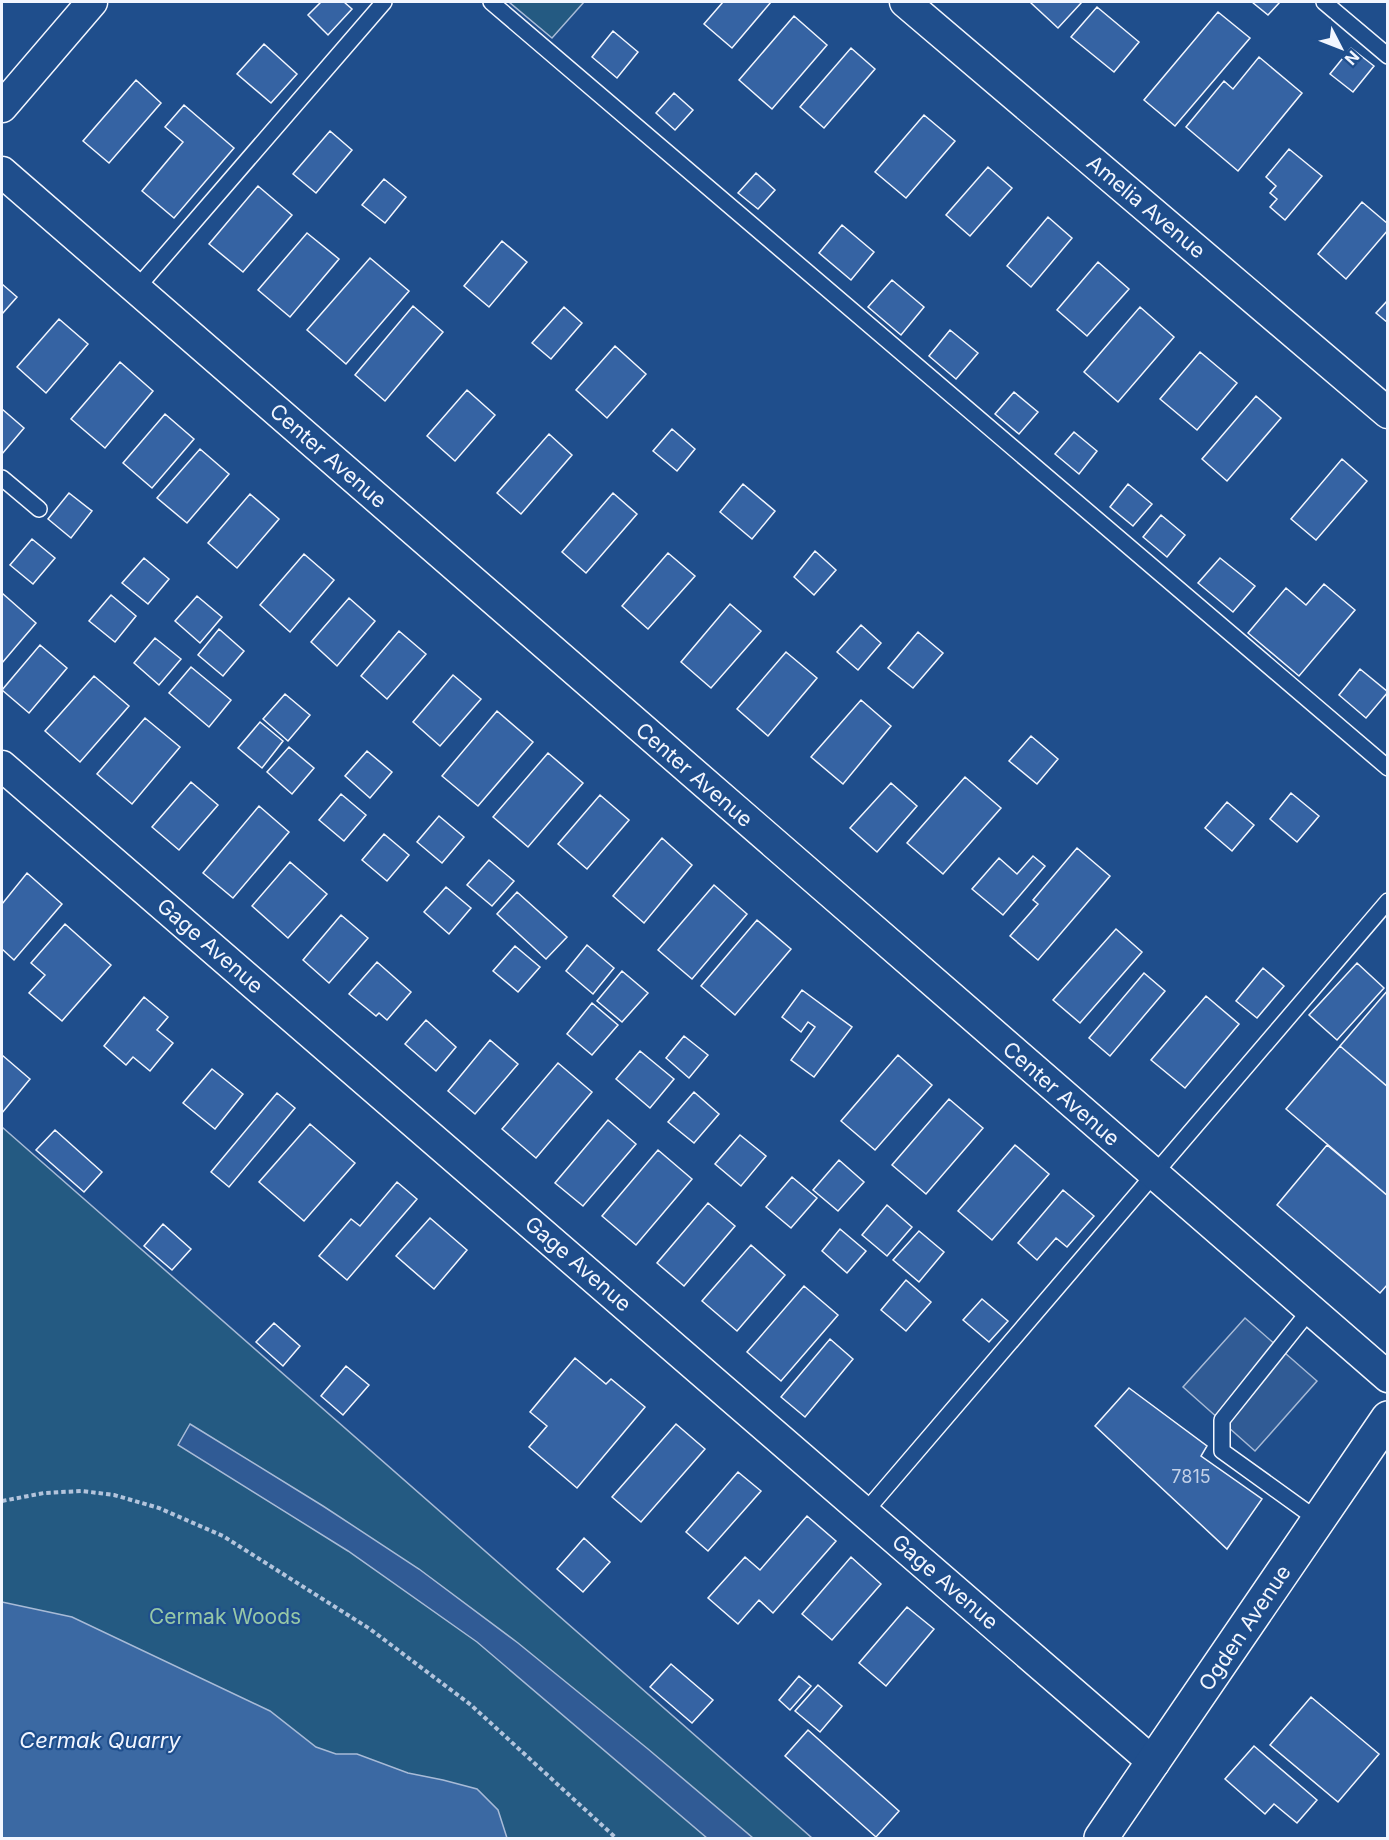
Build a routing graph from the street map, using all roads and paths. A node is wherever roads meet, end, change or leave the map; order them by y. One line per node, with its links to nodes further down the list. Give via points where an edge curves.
1 (92, 2): 7 (street)
2 (384, 2): 9 (lane)
3 (491, 2): 14 (lane)
4 (905, 2): 10 (street, Amelia Avenue)
5 (1324, 2): 6 (lane)
6 (1388, 56)
7 (2, 107)
8 (2, 172): 9 (street, Center Avenue)
9 (136, 289): 16 (street, Center Avenue)
10 (1388, 413)
11 (2, 478): 12 (lane)
12 (39, 509)
13 (2, 766): 21 (street, Gage Avenue)
14 (1388, 768)
15 (1384, 910): 16 (lane)
16 (1154, 1174): 17 (street, Center Avenue); 21 (lane)
17 (1310, 1310): 18 (street, Center Avenue); 22 (lane, via 1222,1420 1222,1451)
18 (1388, 1377)
19 (1388, 1418): 22 (main road, Ogden Avenue)
20 (2, 1501): 24 (path, via 44,1493 82,1491 114,1495 159,1508 224,1536 370,1629 471,1705)
21 (865, 1512): 23 (street, Gage Avenue)
22 (1318, 1520): 23 (main road, Ogden Avenue)
23 (1154, 1763): 25 (main road, Ogden Avenue)
24 (616, 1839)
25 (1101, 1839)

